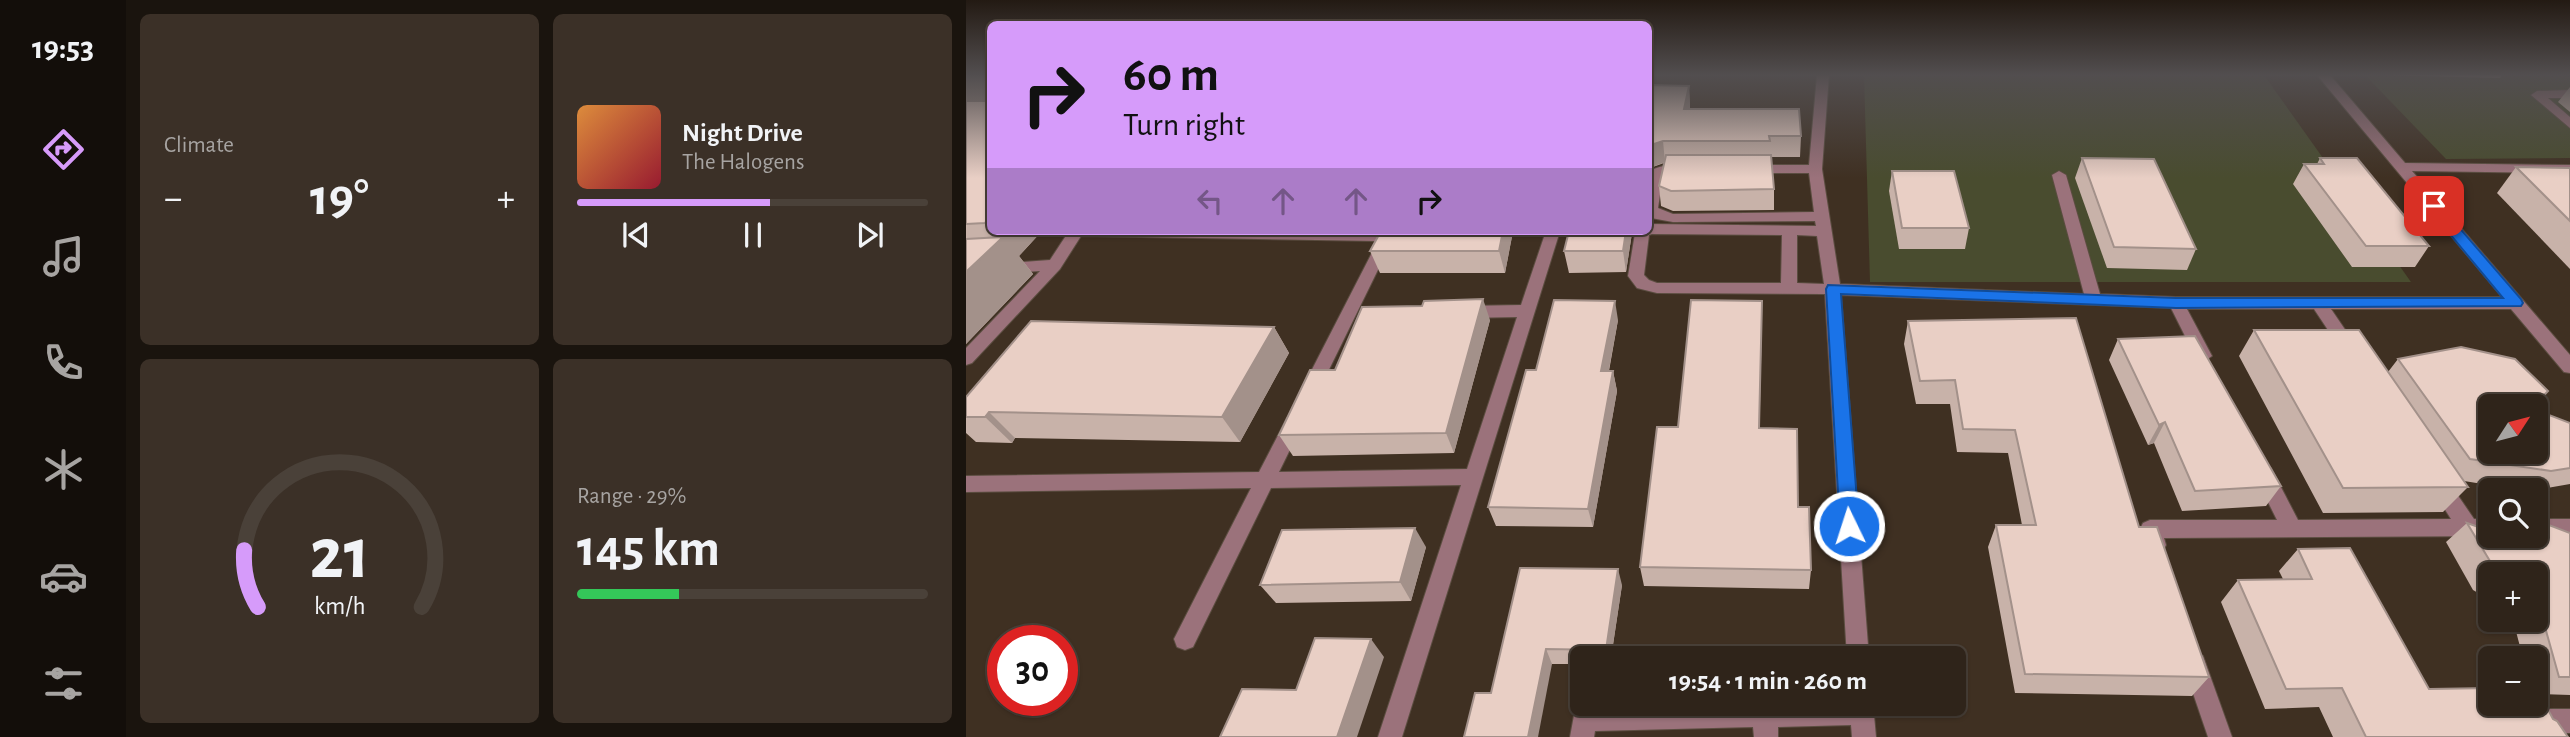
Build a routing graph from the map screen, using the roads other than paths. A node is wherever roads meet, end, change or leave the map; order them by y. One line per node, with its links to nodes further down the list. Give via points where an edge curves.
1 (1820, 109): 8 (street)
2 (2352, 109): 5 (street)
3 (2553, 109): 4 (street)
4 (2570, 124)
5 (2401, 167): 9 (street); 27 (street)
6 (1703, 169): 11 (street, via 1656,173)
7 (1728, 169): 8 (street)
8 (1815, 169): 13 (street)
9 (2570, 169)
10 (2059, 175): 24 (street)
11 (1652, 202)
12 (1652, 210): 13 (street, via 1673,218)
13 (1822, 224): 15 (street); 23 (street)
14 (1652, 230): 15 (street)
15 (1790, 231): 22 (street)
16 (1074, 235): 20 (street)
17 (1388, 235): 38 (street, via 1355,315)
18 (1552, 235): 28 (street)
19 (1642, 235): 22 (street, via 1636,276 1643,284 1657,288)
20 (1055, 265): 21 (street); 31 (street)
21 (966, 271)
22 (1789, 289): 23 (street)
23 (1833, 289): 24 (street); 47 (street)
24 (2092, 298): 25 (street)
25 (2176, 303): 26 (street); 34 (street)
26 (2319, 303): 27 (street); 32 (street)
27 (2516, 303): 30 (street)
28 (1528, 311): 29 (street); 37 (street)
29 (1452, 313)
30 (2562, 349): 33 (street)
31 (966, 359)
32 (2358, 361)
33 (2570, 367)
34 (2213, 375)
35 (2256, 458): 40 (street)
36 (2432, 472): 41 (street)
37 (1474, 477): 38 (street); 52 (street)
38 (1266, 479): 39 (street); 46 (street)
39 (966, 484)
40 (2292, 528): 41 (street); 45 (street, via 2150,528)
41 (2468, 528): 42 (street)
42 (2478, 528)
43 (2548, 528): 44 (street)
44 (2570, 528)
45 (2163, 568)
46 (1185, 639)
47 (1857, 646)
48 (2189, 646): 54 (street)
49 (1863, 718): 51 (street)
50 (2570, 721): 55 (street, via 2527,721)
51 (1765, 726): 53 (street, via 1584,719)
52 (1390, 737)
53 (1583, 737)
54 (2220, 737)
55 (2537, 737)

